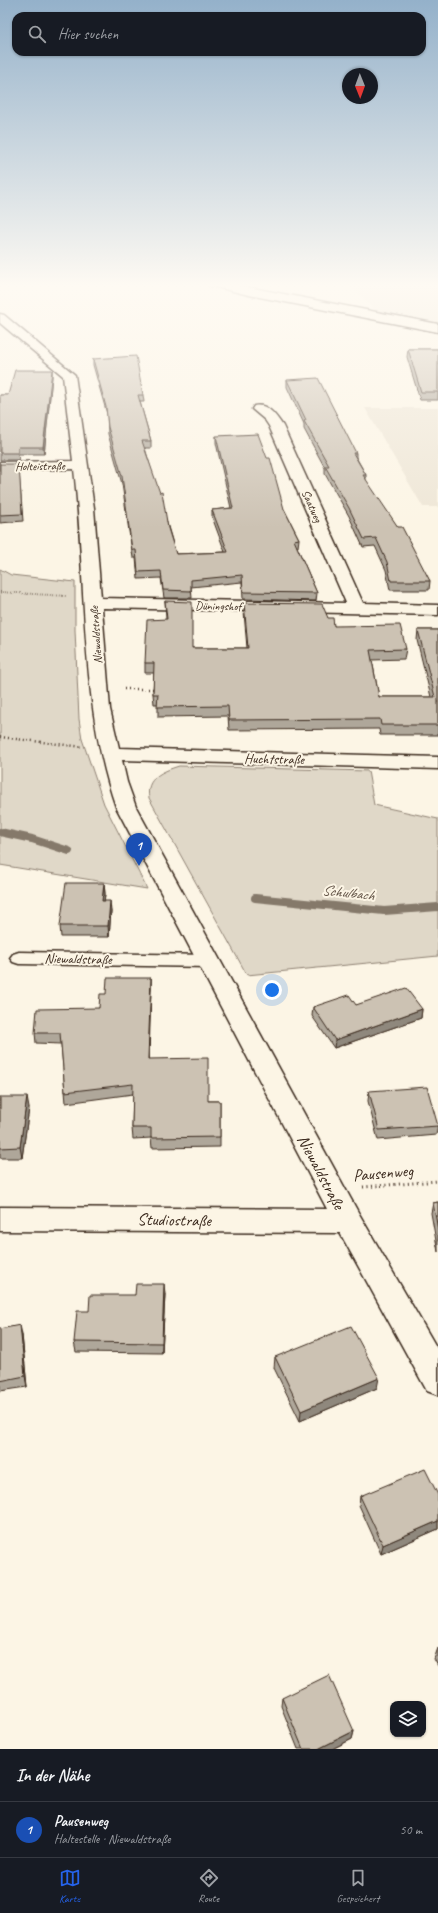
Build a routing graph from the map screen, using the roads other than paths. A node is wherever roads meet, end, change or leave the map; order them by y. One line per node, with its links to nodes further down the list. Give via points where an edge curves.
1 (56, 365): 3 (street, Niewaldstraße, via 68,375)
2 (259, 409): 6 (street, Saatweg, via 270,417 276,426)
3 (80, 465): 4 (street, Holteistraße); 5 (street, Niewaldstraße)
4 (0, 466)
5 (93, 602): 6 (street, Düningshof); 8 (street, Niewaldstraße, via 101,710)
6 (357, 608): 7 (street, Düningshof)
7 (438, 610)
8 (110, 752): 9 (street, Huchtstraße); 11 (street, Niewaldstraße, via 126,807)
9 (438, 763)
10 (19, 958): 11 (lane, Niewaldstraße)
11 (210, 961): 13 (street, Niewaldstraße)
12 (0, 1219): 13 (street, Studiostraße)
13 (348, 1222): 14 (street, Niewaldstraße)
14 (438, 1380)

